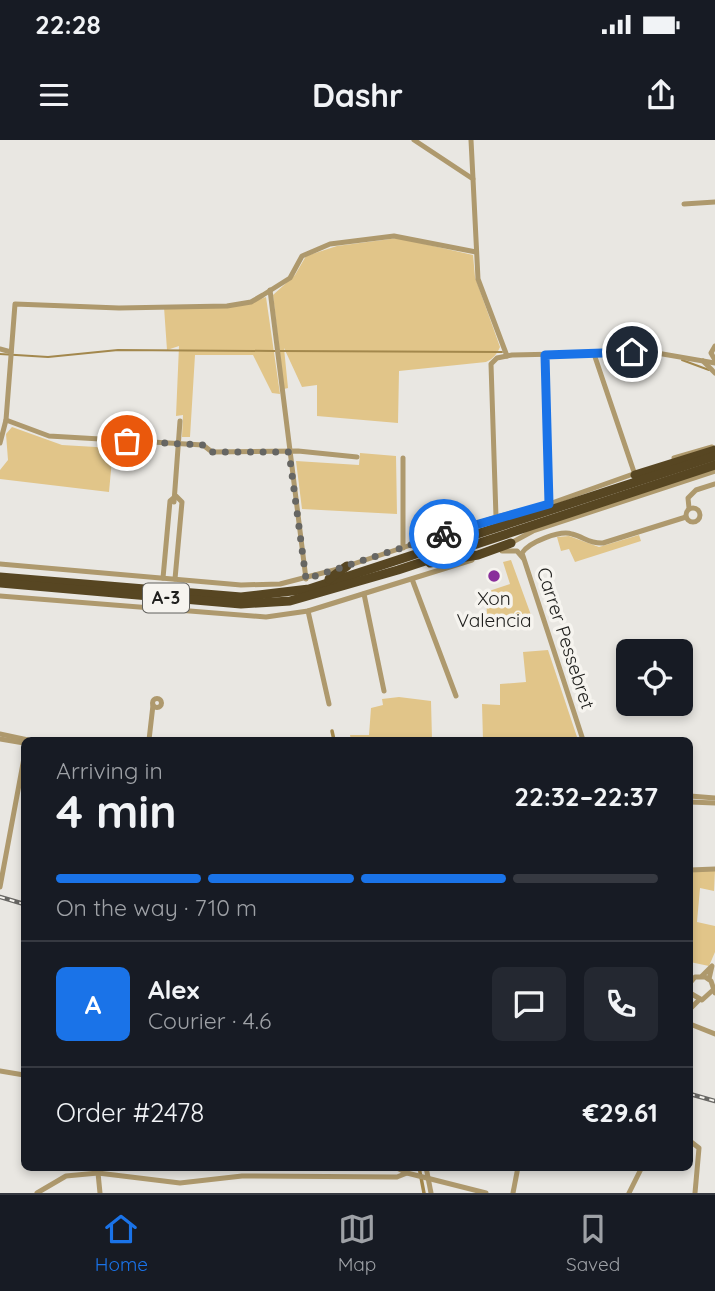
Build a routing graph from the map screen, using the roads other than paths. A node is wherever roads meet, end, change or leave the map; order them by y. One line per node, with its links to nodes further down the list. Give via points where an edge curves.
1 (414, 140): 3 (street)
2 (471, 140): 3 (street)
3 (473, 179): 6 (street)
4 (715, 202): 5 (street)
5 (684, 204)
6 (476, 252): 7 (street, via 394,236 330,244 305,253 290,278); 13 (street, via 478,279)
7 (270, 290): 10 (street, via 251,302 227,306 15,304); 23 (street)
8 (715, 346): 15 (street, via 711,356)
9 (0, 349): 10 (street)
10 (11, 352): 17 (street)
11 (594, 354): 12 (street); 14 (street, via 651,352); 28 (street)
12 (545, 355): 13 (street); 31 (street)
13 (507, 356): 34 (street, via 491,365)
14 (703, 361): 15 (street); 16 (street)
15 (715, 362)
16 (715, 373)
17 (6, 420): 19 (street); 21 (street, via 49,436)
18 (180, 421): 21 (street)
19 (1, 436): 20 (street)
20 (0, 443)
21 (179, 444): 23 (street, via 203,445 212,452); 30 (street)
22 (715, 451): 28 (highway)
23 (289, 452): 24 (street); 45 (street)
24 (356, 457)
25 (403, 458): 36 (street)
26 (715, 465): 41 (highway, A-3)
27 (715, 471): 35 (street, via 533,531)
28 (635, 479): 31 (street); 48 (highway, A-3)
29 (715, 484): 32 (street, via 691,493)
30 (175, 499): 43 (street, via 170,501); 44 (street, via 181,502)
31 (549, 504): 34 (street)
32 (689, 508): 33 (street); 33 (street, via 698,510 699,518 693,522)
33 (686, 516): 38 (street, Carrer Pessebret, via 603,544 564,533 529,545)
34 (496, 517): 36 (street)
35 (511, 543): 37 (street); 41 (highway, via 478,555)
36 (403, 548): 40 (street)
37 (494, 553): 38 (street, via 509,549); 46 (street)
38 (523, 558): 58 (street, Carrer Pessebret)
39 (0, 564): 43 (street)
40 (347, 566): 45 (street); 48 (highway, via 330,579)
41 (398, 570): 47 (highway, A-3, via 266,604)
42 (0, 577): 48 (highway, A-3, via 241,597)
43 (163, 578): 44 (street)
44 (175, 579): 45 (street, via 255,585)
45 (306, 579)
46 (412, 579): 49 (street); 53 (street)
47 (0, 583)
48 (288, 593)
49 (364, 594): 51 (street); 52 (street)
50 (0, 596): 51 (street, via 246,616)
51 (308, 611): 54 (street)
52 (384, 691)
53 (456, 696)
54 (329, 704)
55 (155, 706): 57 (street)
56 (0, 736): 59 (street)
57 (149, 737)
58 (582, 737)
59 (21, 741)
60 (21, 774): 66 (street)
61 (693, 796): 62 (street)
62 (715, 800): 63 (street)
63 (693, 802)
64 (715, 869): 65 (street)
65 (693, 870)
66 (0, 887)
67 (715, 958): 68 (street)
68 (712, 965): 69 (street); 71 (street)
69 (702, 976): 70 (street); 71 (street)
70 (693, 979)
71 (709, 979): 72 (street)
72 (713, 995): 74 (street)
73 (693, 997): 74 (street)
74 (699, 1000): 75 (street)
75 (693, 1005)
76 (693, 1025): 77 (street)
77 (715, 1034)
78 (0, 1071): 79 (street)
79 (21, 1074)
80 (693, 1143): 94 (street, via 699,1148)
81 (403, 1171): 86 (street)
82 (425, 1171): 87 (street)
83 (517, 1171): 92 (street)
84 (640, 1171): 93 (street)
85 (98, 1173): 86 (street, via 180,1183 242,1176 397,1177); 88 (street, via 66,1176); 89 (street)
86 (407, 1173): 87 (street)
87 (424, 1178): 90 (street); 91 (street)
88 (37, 1193)
89 (100, 1193)
90 (431, 1193)
91 (486, 1193)
92 (513, 1193)
93 (629, 1193)
94 (695, 1193)

